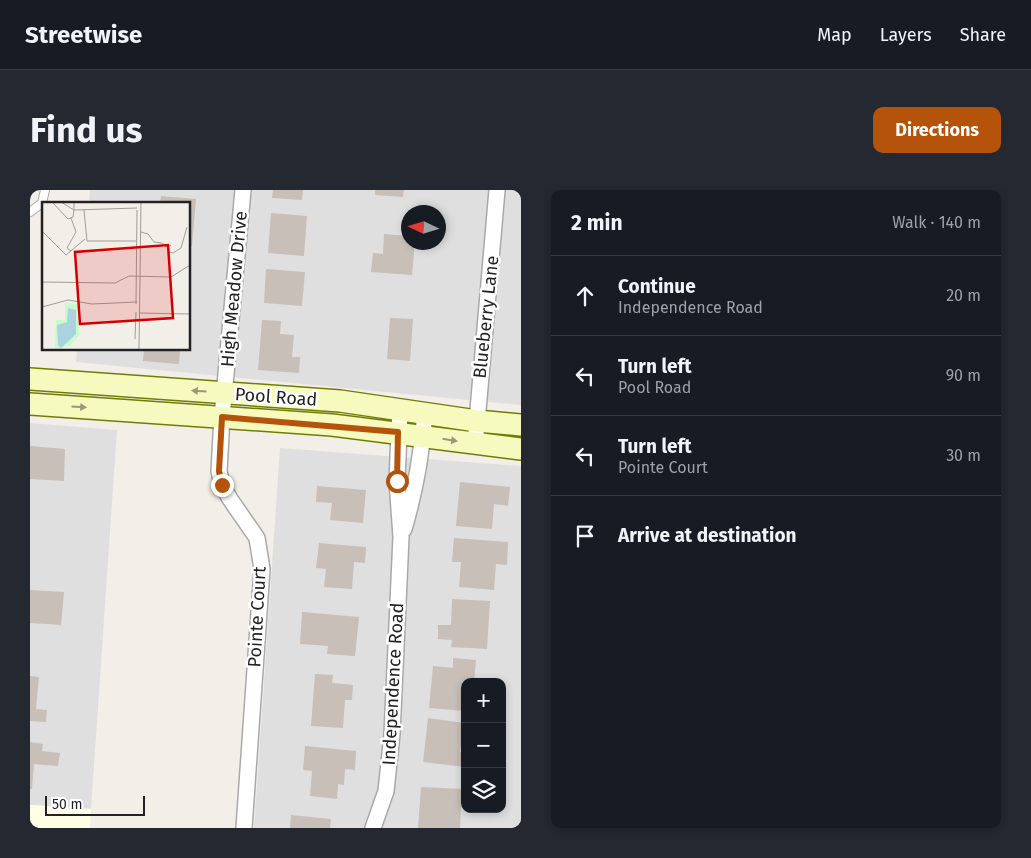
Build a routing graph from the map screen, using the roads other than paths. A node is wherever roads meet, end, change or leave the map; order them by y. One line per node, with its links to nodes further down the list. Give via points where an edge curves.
1 (243, 190): 6 (street, High Meadow Drive)
2 (497, 190): 11 (street, Blueberry Lane)
3 (42, 203): 4 (lane)
4 (30, 212)
5 (30, 379): 6 (main road, Pool Road, one-way to 5)
6 (224, 393): 8 (main road, Pool Road); 10 (street, High Meadow Drive)
7 (30, 404): 10 (main road, Pool Road, one-way to 10)
8 (400, 408): 9 (main road, Pool Road); 13 (street, Independence Road)
9 (425, 414): 11 (main road, Pool Road); 14 (street, Independence Road)
10 (222, 417): 13 (main road, Pool Road); 18 (street, Pointe Court, via 219,471 222,485 257,538 262,569)
11 (477, 421): 12 (main road, Pool Road); 15 (street, Blueberry Lane)
12 (521, 425)
13 (398, 432): 14 (main road, Pool Road); 17 (street, Independence Road)
14 (423, 436): 15 (main road, Pool Road, one-way to 15); 17 (street, Independence Road, via 416,488)
15 (475, 444): 16 (main road, Pool Road)
16 (521, 449)
17 (401, 537): 19 (street, Independence Road, via 392,734 386,791)
18 (244, 828)
19 (374, 828)

